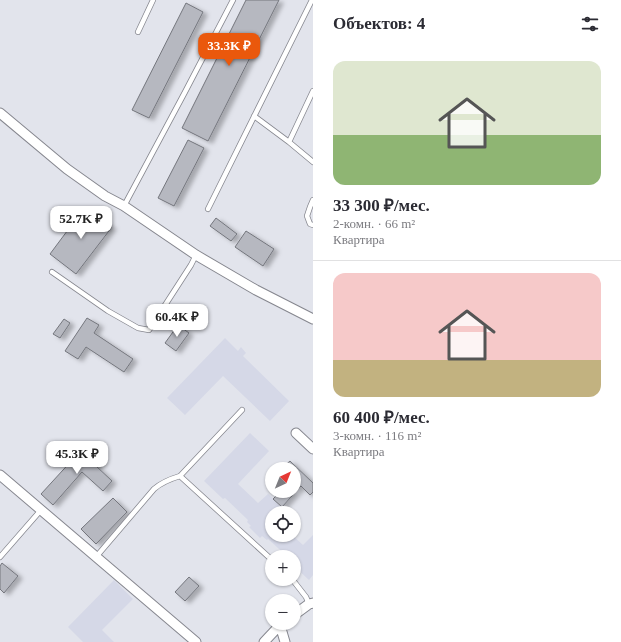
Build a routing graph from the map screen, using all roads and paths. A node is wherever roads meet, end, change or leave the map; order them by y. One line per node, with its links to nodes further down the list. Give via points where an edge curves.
1 (153, 0): 4 (lane)
2 (233, 0): 11 (lane)
3 (312, 0): 7 (lane)
4 (138, 32)
5 (313, 91): 8 (lane)
6 (0, 113): 11 (street, via 67,169)
7 (254, 116): 8 (lane); 12 (lane)
8 (289, 142): 9 (lane)
9 (313, 162)
10 (313, 200): 13 (lane, via 307,216)
11 (124, 206): 14 (street)
12 (208, 209)
13 (313, 225)
14 (196, 255): 15 (lane, via 149,330 138,328 108,311); 16 (street)
15 (52, 272)
16 (313, 319)
17 (242, 410): 21 (lane)
18 (296, 433): 19 (street)
19 (313, 449)
20 (0, 475): 22 (street)
21 (180, 476): 23 (lane); 25 (lane, via 154,489)
22 (41, 510): 24 (lane); 25 (street)
23 (265, 554)
24 (0, 557)
25 (96, 557): 31 (street)
26 (297, 586): 27 (lane)
27 (311, 604): 28 (street)
28 (301, 610)
29 (276, 630): 32 (street)
30 (283, 630): 33 (street)
31 (196, 642)
32 (264, 642)
33 (285, 642)

